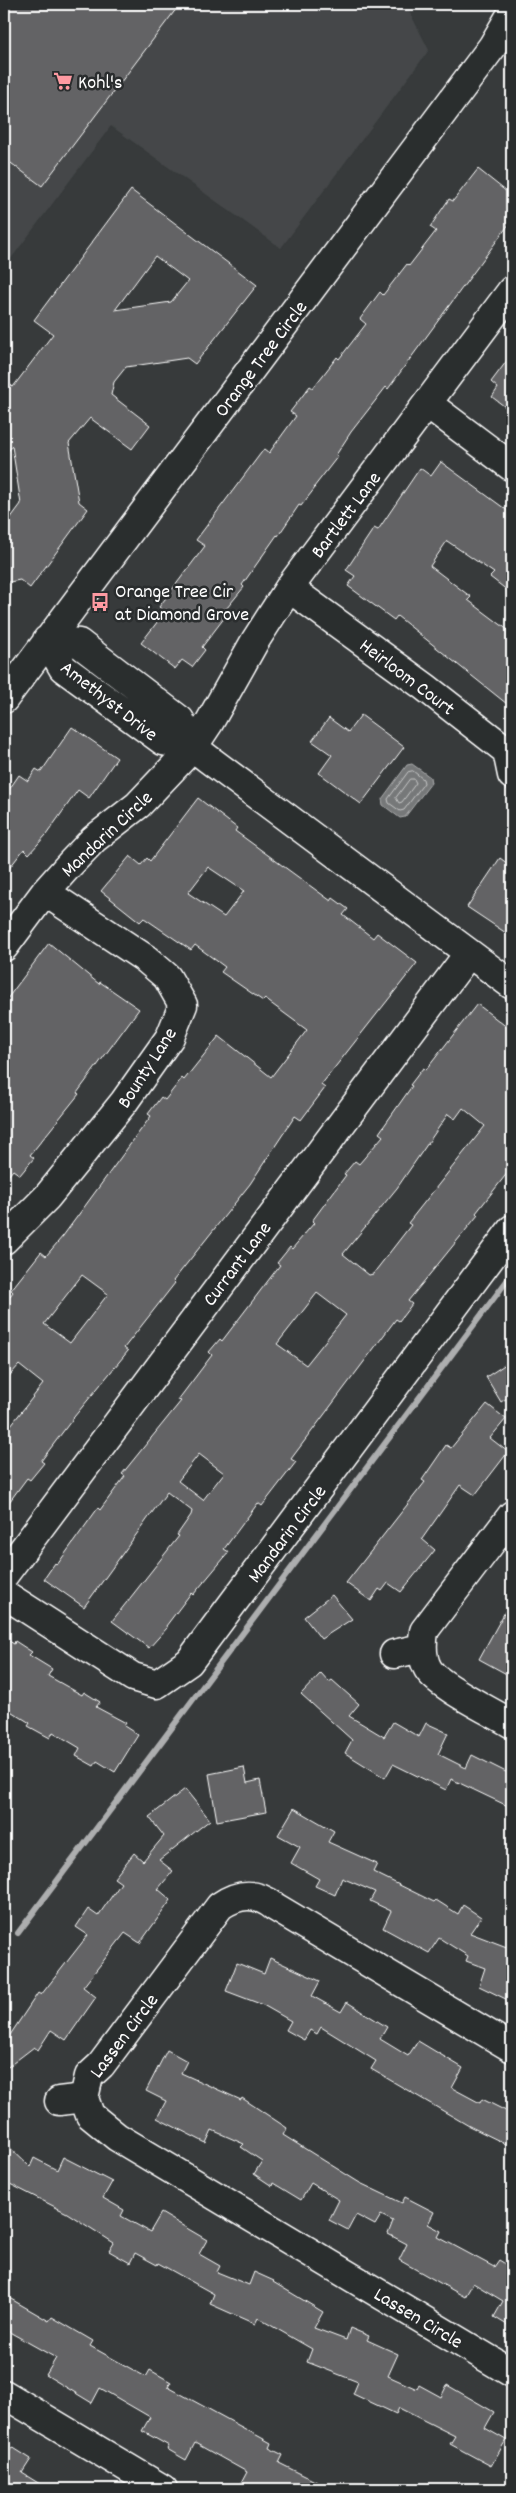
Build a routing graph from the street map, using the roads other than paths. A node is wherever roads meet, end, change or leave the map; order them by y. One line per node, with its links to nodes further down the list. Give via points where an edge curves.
1 (512, 13): 6 (street, Orange Tree Circle, via 492,47)
2 (512, 290): 3 (street, Bartlett Lane)
3 (428, 404): 4 (street); 5 (street, Bartlett Lane)
4 (512, 467)
5 (289, 588): 8 (street, Bartlett Lane); 9 (street, Heirloom Court, via 506,751)
6 (47, 640): 7 (street, Orange Tree Circle); 8 (street, Amethyst Drive, via 79,643 180,720)
7 (4, 699)
8 (193, 747): 10 (street, Mandarin Circle, via 138,805 94,839); 12 (street, Amethyst Drive)
9 (512, 775)
10 (45, 892): 11 (street, Mandarin Circle); 15 (street, Bounty Lane, via 146,959 167,978 183,1005 170,1037 124,1102 47,1197)
11 (4, 947)
12 (469, 953): 13 (street); 17 (street, Currant Lane)
13 (512, 985)
14 (512, 1229): 18 (street, Mandarin Circle, via 189,1662 157,1684 133,1677)
15 (4, 1240)
16 (512, 1515): 19 (street, via 424,1631)
17 (4, 1575)
18 (4, 1594)
19 (422, 1648): 20 (street); 21 (street, via 424,1660 435,1677)
20 (394, 1654)
21 (512, 1724)
22 (512, 2048): 23 (street, Lassen Circle, via 265,1899 238,1888 220,1906 72,2100 117,2137)
23 (512, 2373)
24 (4, 2394): 25 (street)
25 (163, 2489)

